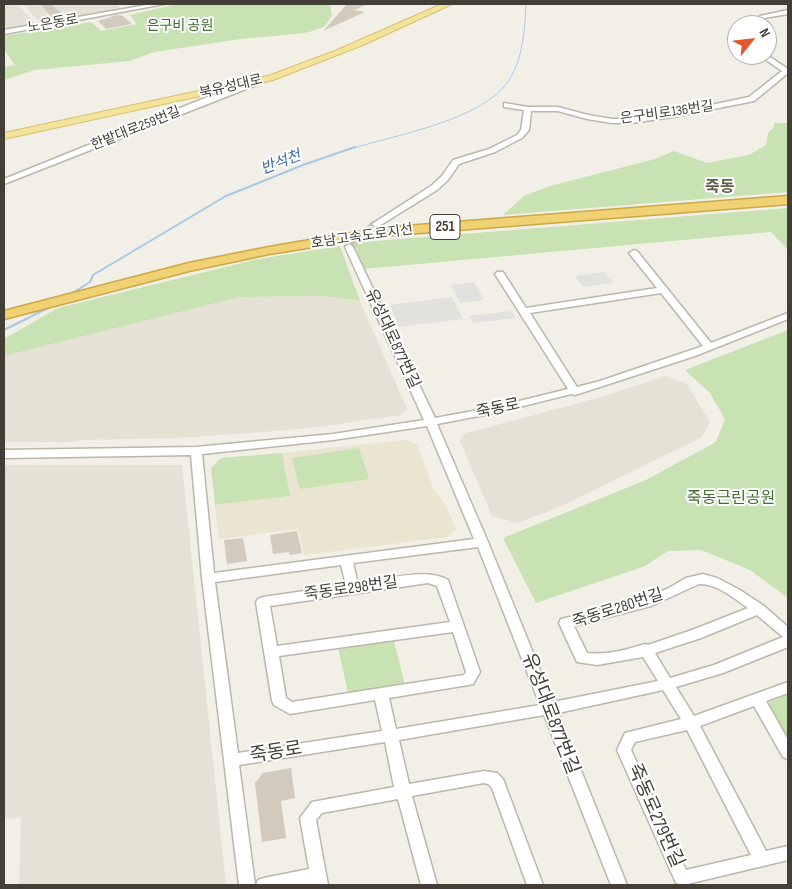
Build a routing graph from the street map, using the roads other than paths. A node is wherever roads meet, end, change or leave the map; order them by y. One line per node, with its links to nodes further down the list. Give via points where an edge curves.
1 (126, 4): 5 (street)
2 (162, 4): 5 (street, 노은동로)
3 (430, 4): 13 (main road, 북유성대로, via 314,55 278,67 206,86)
4 (448, 4): 10 (main road, 북유성대로, via 349,49)
5 (133, 10): 8 (street, 노은동로)
6 (788, 12): 7 (street)
7 (772, 15)
8 (4, 32)
9 (777, 65): 12 (street, 은구비로136번길, via 787,71 751,99 673,116 624,122 558,109)
10 (270, 78): 14 (main road, 북유성대로); 15 (street, 한밭대로259번길)
11 (507, 106): 12 (street)
12 (528, 109): 18 (street, via 524,132 474,158 456,162 434,188)
13 (4, 128)
14 (4, 136)
15 (4, 182)
16 (788, 196): 22 (highway, 호남고속도로지선 / 251, via 389,227 249,249)
17 (788, 200): 22 (highway, 호남고속도로지선 / 251, via 393,231 251,254)
18 (376, 224)
19 (349, 247): 30 (street, 유성대로877번길)
20 (634, 253): 23 (street)
21 (500, 274): 25 (street)
22 (108, 286): 24 (highway, 호남고속도로지선 / 251); 26 (highway, 호남고속도로지선 / 251)
23 (664, 290): 25 (street); 28 (street)
24 (4, 309)
25 (524, 311): 29 (street)
26 (4, 315)
27 (788, 316): 28 (street, 죽동로)
28 (709, 347): 29 (street, 죽동로)
29 (574, 392): 30 (street, 죽동로)
30 (431, 422): 31 (street, 죽동로, via 333,437); 33 (street, 유성대로877번길)
31 (196, 451): 32 (street, 죽동로); 35 (street, 죽동로)
32 (4, 454)
33 (482, 542): 34 (street); 47 (street, 유성대로877번길)
34 (346, 561): 35 (street); 36 (street)
35 (208, 578): 51 (street, 죽동로)
36 (353, 589): 38 (street, 죽동로298번길, via 436,579 443,584); 42 (street, 죽동로298번길, via 263,602)
37 (759, 609): 39 (street, 죽동로280번길); 41 (street, 죽동로280번길, via 722,625); 41 (street, 죽동로280번길, via 702,578 639,606 566,623 582,658 590,661)
38 (457, 626): 42 (street); 45 (street, 죽동로298번길, via 473,672 468,680)
39 (788, 634)
40 (788, 641): 43 (street, 죽동로)
41 (645, 649): 43 (street)
42 (272, 652): 45 (street, 죽동로298번길, via 279,701 290,708)
43 (667, 685): 47 (street, 죽동로); 48 (street)
44 (788, 688): 46 (street, 죽동로279번길)
45 (381, 695): 49 (street)
46 (758, 700): 48 (street, 죽동로279번길); 50 (street)
47 (548, 710): 49 (street, 죽동로); 60 (street, 유성대로877번길)
48 (691, 723): 54 (street); 54 (street, 죽동로279번길, via 630,737 624,750 682,878)
49 (390, 736): 51 (street, 죽동로); 52 (street)
50 (788, 753)
51 (231, 760): 56 (street, 죽동로)
52 (403, 791): 55 (street, via 314,808 308,818); 58 (street); 59 (street, via 492,778 498,784)
53 (788, 853): 54 (street, 죽동로279번길)
54 (762, 860)
55 (319, 880): 57 (street)
56 (247, 885)
57 (264, 885)
58 (429, 885)
59 (535, 885)
60 (620, 885)

